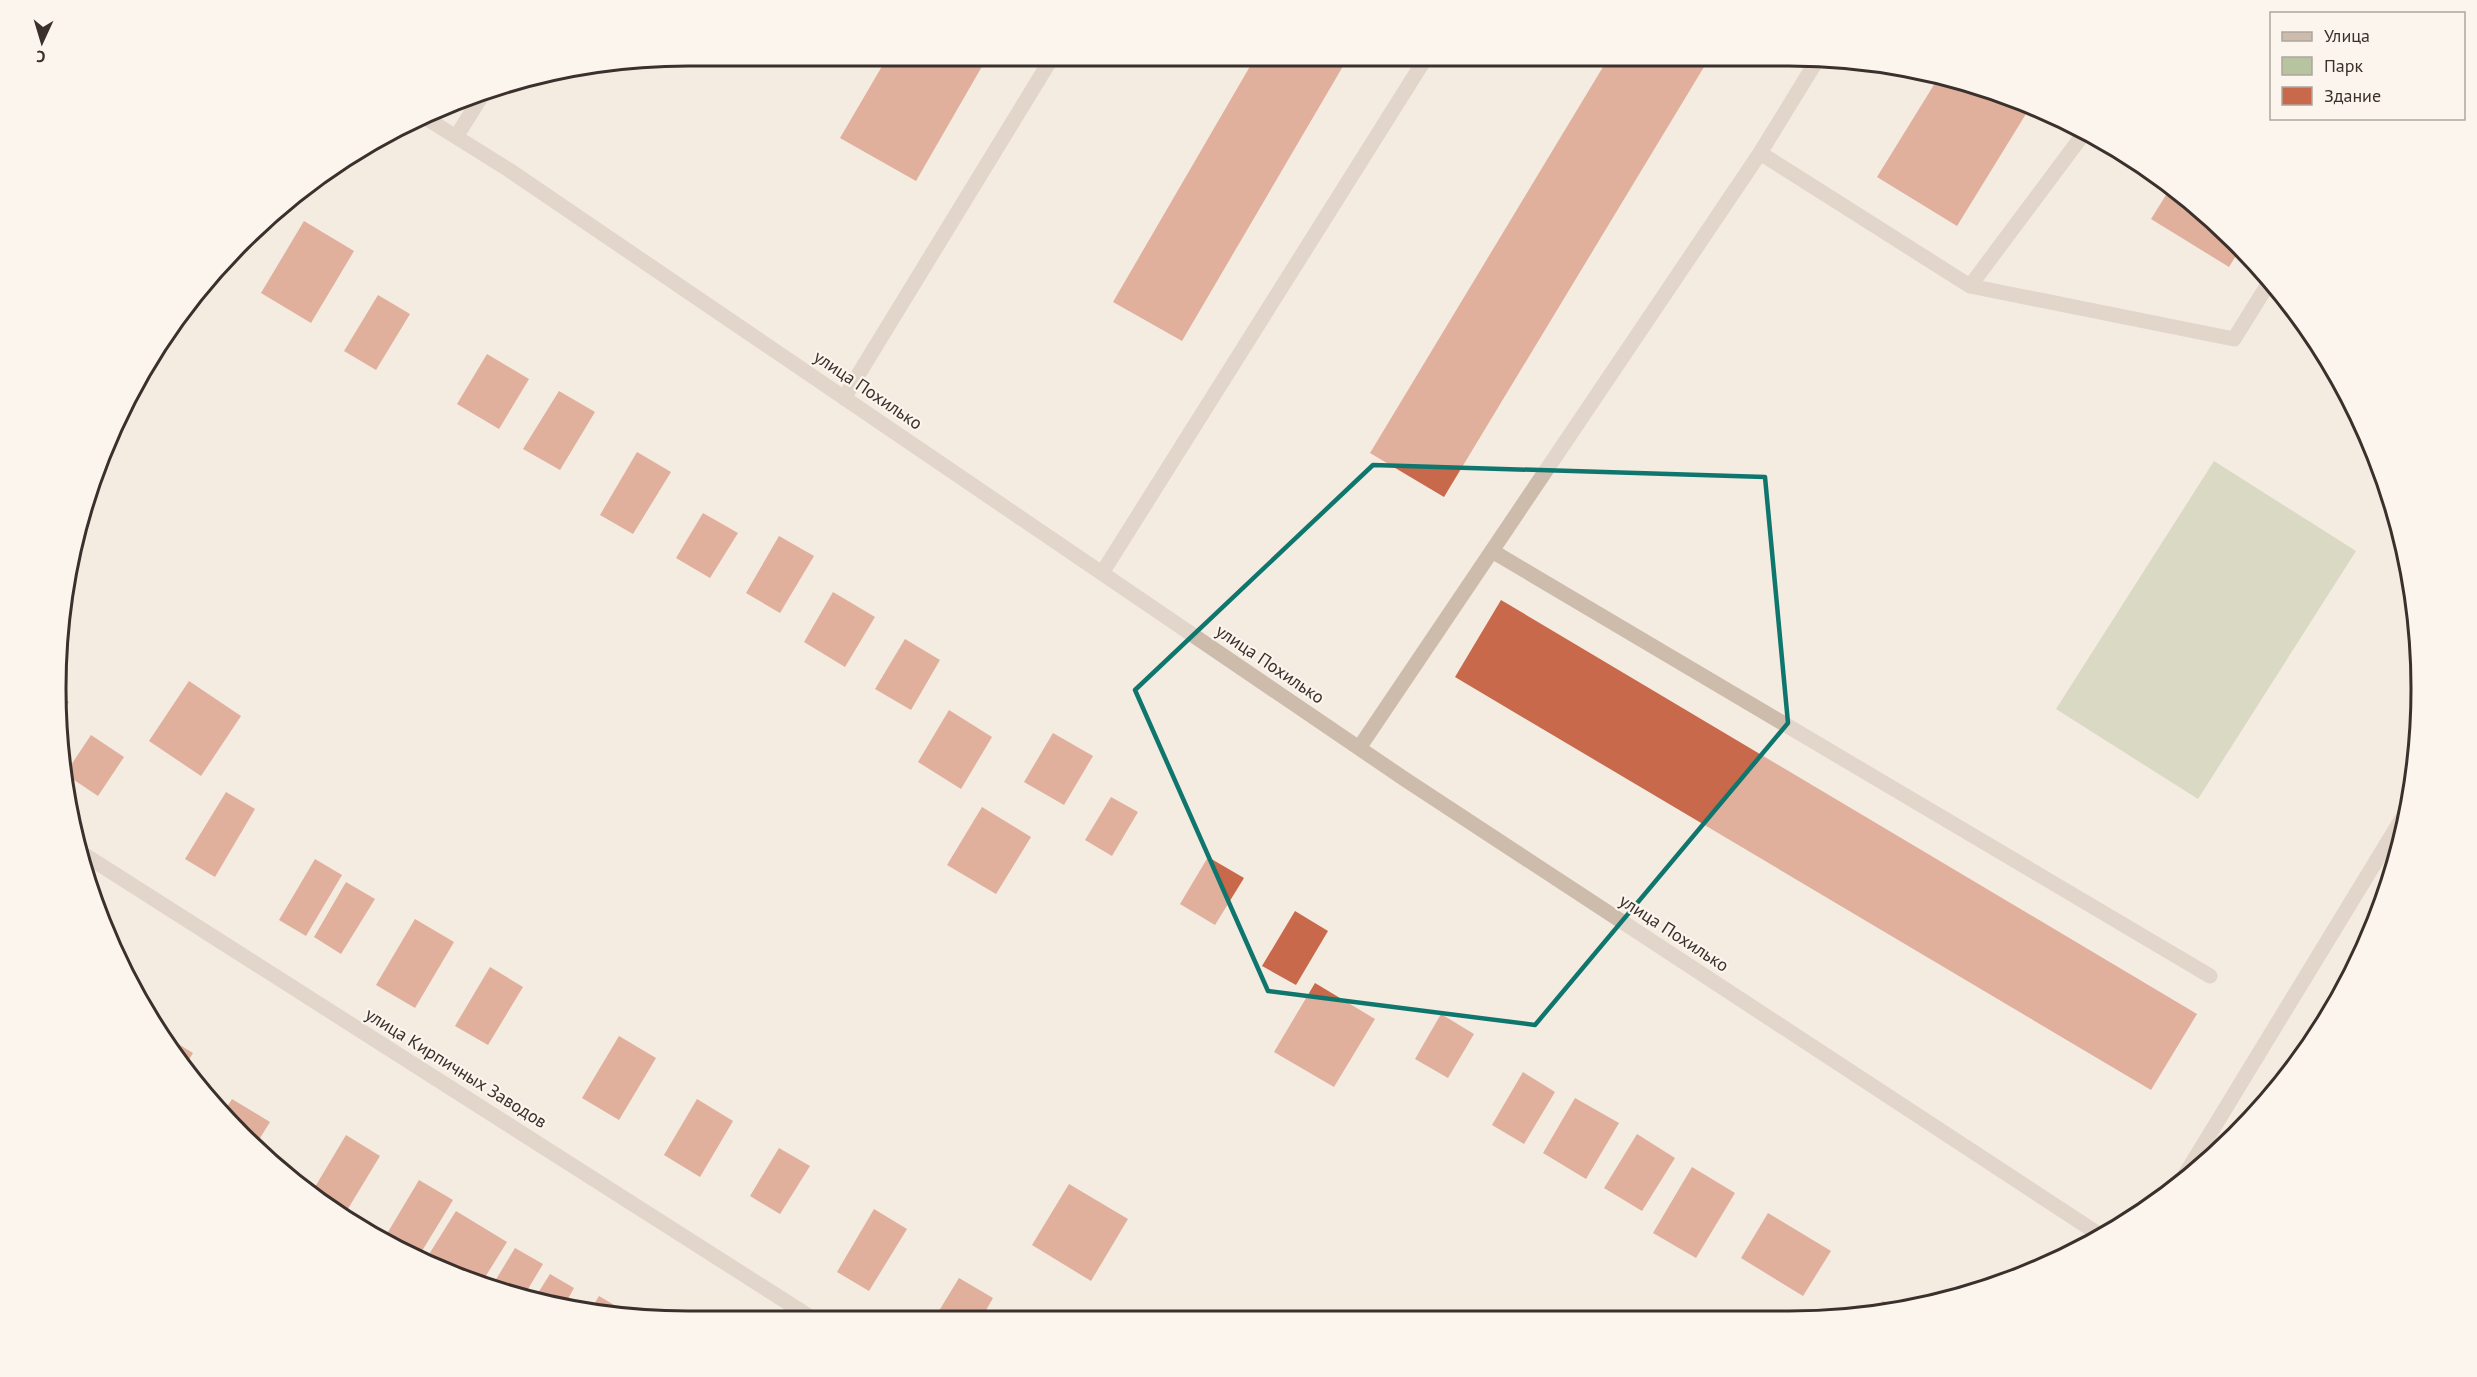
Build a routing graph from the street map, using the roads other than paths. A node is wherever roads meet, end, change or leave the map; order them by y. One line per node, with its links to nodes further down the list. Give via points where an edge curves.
1 (1047, 66): 11 (street)
2 (1421, 66): 13 (street)
3 (1813, 67): 8 (street)
4 (477, 103): 6 (street)
5 (431, 122): 6 (street, улица Похилько)
6 (456, 137): 11 (street, улица Похилько)
7 (2080, 139): 9 (street)
8 (1760, 153): 9 (street); 12 (street)
9 (1970, 286): 10 (street, via 2234,339)
10 (2265, 289)
11 (844, 398): 13 (street, улица Похилько)
12 (1492, 551): 14 (street); 17 (street)
13 (1102, 573): 14 (street, улица Похилько)
14 (1359, 748): 19 (street, улица Похилько)
15 (2394, 831): 18 (street)
16 (89, 858): 20 (street, улица Кирпичных Заводов)
17 (2210, 976)
18 (2193, 1162)
19 (2094, 1231)
20 (801, 1311)

